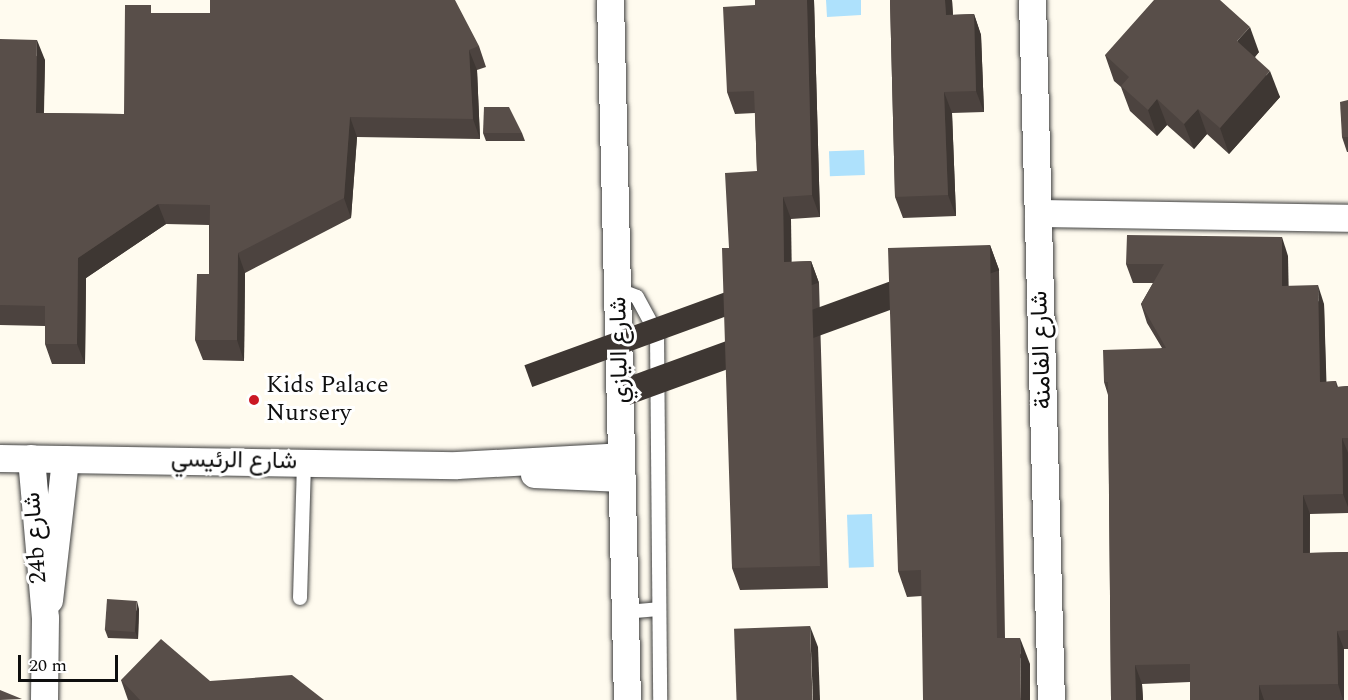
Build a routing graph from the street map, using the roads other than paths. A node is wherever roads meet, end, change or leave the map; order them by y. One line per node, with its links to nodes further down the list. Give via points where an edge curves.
1 (610, 0): 5 (street, شارع اليازي)
2 (1032, 0): 3 (street, شارع الفامنة)
3 (1038, 213): 4 (street); 18 (street, شارع الفامنة)
4 (1348, 218)
5 (619, 291): 10 (street, شارع اليازي); 12 (lane, via 637,297 657,334)
6 (0, 458): 7 (street, شارع الرئيسي)
7 (31, 458): 8 (street, شارع الرئيسي); 14 (street, 24b شارع)
8 (65, 459): 9 (street, شارع الرئيسي); 14 (street, 24b شارع)
9 (304, 462): 10 (street, شارع الرئيسي, via 468,465 495,472); 11 (lane)
10 (621, 467): 13 (street, شارع اليازي)
11 (300, 598)
12 (657, 609): 13 (lane); 17 (lane)
13 (625, 612): 16 (street, شارع اليازي)
14 (45, 618): 15 (street, 24b شارع)
15 (44, 700)
16 (627, 700)
17 (660, 700)
18 (1051, 700)

